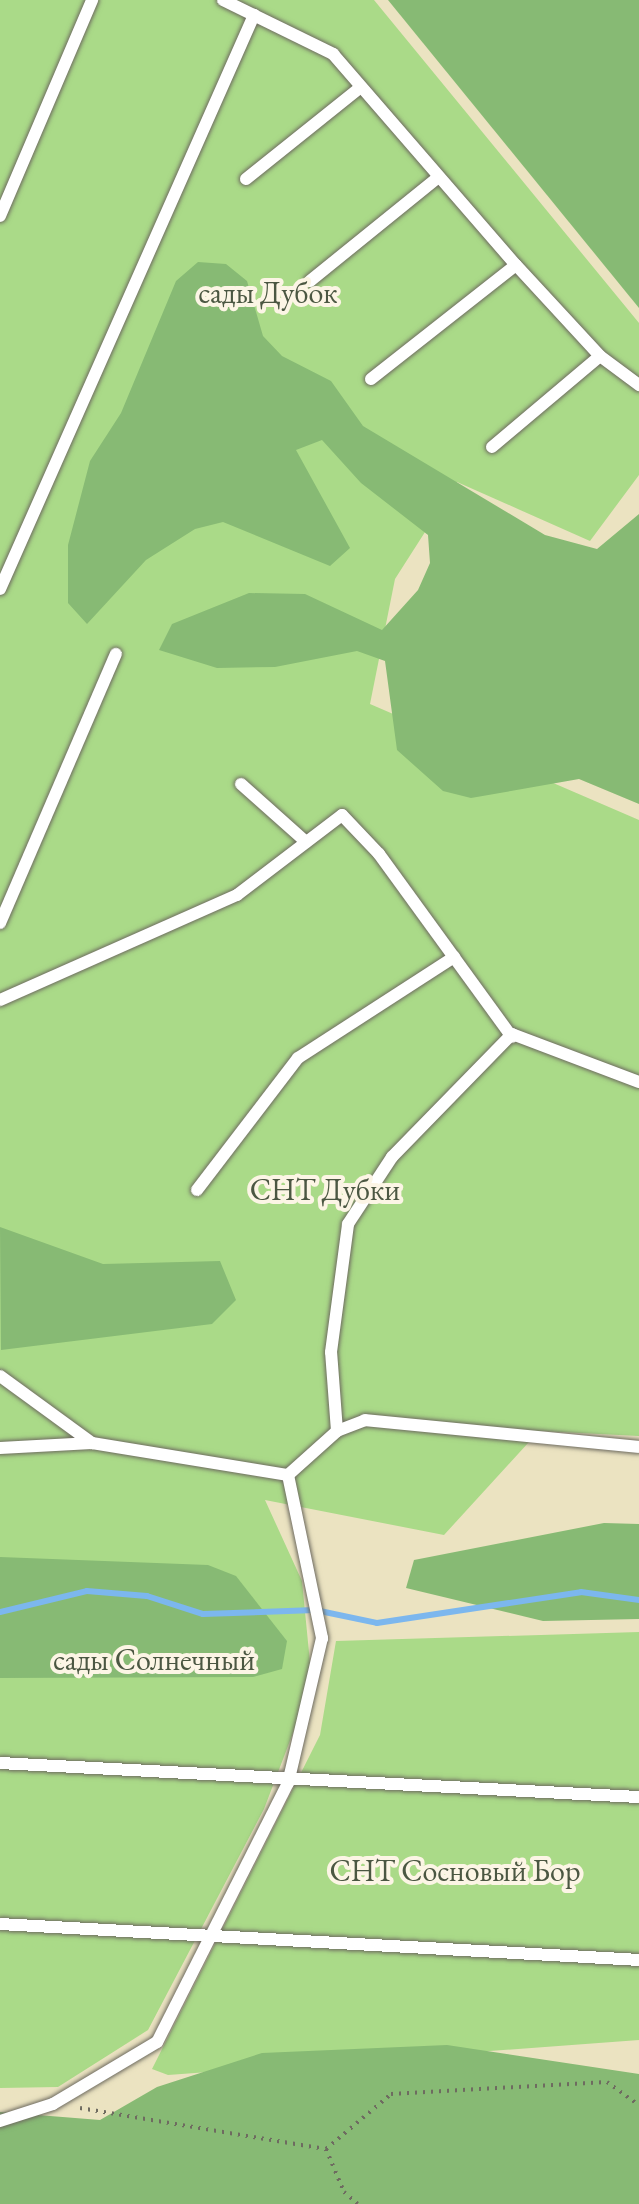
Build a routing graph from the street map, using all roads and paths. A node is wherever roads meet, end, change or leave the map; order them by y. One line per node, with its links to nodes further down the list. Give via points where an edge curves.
1 (92, 0): 7 (lane)
2 (223, 0): 3 (lane)
3 (254, 15): 4 (lane, via 333,54); 14 (lane)
4 (361, 87): 5 (lane); 6 (lane)
5 (437, 178): 8 (lane); 9 (lane)
6 (246, 179)
7 (0, 216)
8 (516, 265): 10 (lane); 11 (lane)
9 (310, 281)
10 (600, 356): 12 (lane); 13 (lane)
11 (371, 379)
12 (639, 385)
13 (492, 447)
14 (0, 589)
15 (116, 654): 18 (lane)
16 (241, 784): 17 (lane)
17 (306, 842): 19 (lane, via 342,815 379,854); 20 (lane, via 237,895)
18 (0, 923)
19 (454, 957): 21 (lane); 23 (lane, via 298,1058)
20 (0, 1000)
21 (512, 1037): 22 (lane); 25 (lane, via 392,1157 348,1224 331,1352)
22 (639, 1082)
23 (197, 1190)
24 (0, 1376): 26 (lane)
25 (337, 1431): 27 (lane, via 365,1420); 29 (lane)
26 (92, 1443): 28 (lane); 29 (lane)
27 (639, 1447)
28 (0, 1448)
29 (288, 1475): 31 (lane, via 322,1638)
30 (0, 1763): 31 (lane)
31 (288, 1783): 32 (lane); 34 (lane)
32 (639, 1797)
33 (0, 1924): 34 (lane)
34 (205, 1937): 35 (lane); 36 (lane, via 157,2042)
35 (639, 1960)
36 (54, 2103): 38 (lane); 39 (path)
37 (639, 2105): 39 (path, via 607,2082 391,2094)
38 (0, 2121)
39 (326, 2149): 40 (path, via 344,2192)
40 (358, 2204)

